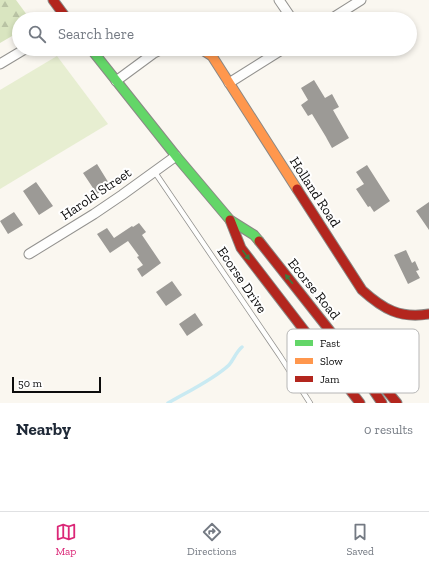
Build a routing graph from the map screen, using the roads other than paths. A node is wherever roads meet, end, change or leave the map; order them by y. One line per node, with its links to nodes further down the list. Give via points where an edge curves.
1 (53, 0): 4 (main road)
2 (279, 0): 5 (street)
3 (362, 0): 6 (street)
4 (62, 12)
5 (287, 12)
6 (342, 12)
7 (13, 56): 12 (street)
8 (96, 56): 13 (main road, Ecorse Road)
9 (150, 56): 13 (street)
10 (212, 56): 14 (main road, Holland Road)
11 (272, 56): 14 (street)
12 (0, 64)
13 (116, 81): 15 (main road, Ecorse Road)
14 (229, 83): 19 (main road, Holland Road, via 362,290 387,309 418,316)
15 (176, 156): 16 (street, Harold Street); 17 (main road, Ecorse Road)
16 (154, 171): 18 (street, Harold Street, via 94,214); 22 (lane, Ecorse Drive)
17 (230, 220): 20 (main road, Ecorse Road, one-way to 20, via 241,248); 21 (main road, Ecorse Road, one-way to 17, via 254,236)
18 (29, 254)
19 (429, 314)
20 (303, 329)
21 (328, 329)
22 (287, 367)
23 (304, 393): 27 (lane, Ecorse Drive)
24 (352, 393): 28 (main road, Ecorse Road, one-way to 28)
25 (375, 393): 29 (main road, Ecorse Road)
26 (388, 393): 30 (main road)
27 (310, 403)
28 (360, 403)
29 (382, 403)
30 (396, 403)

